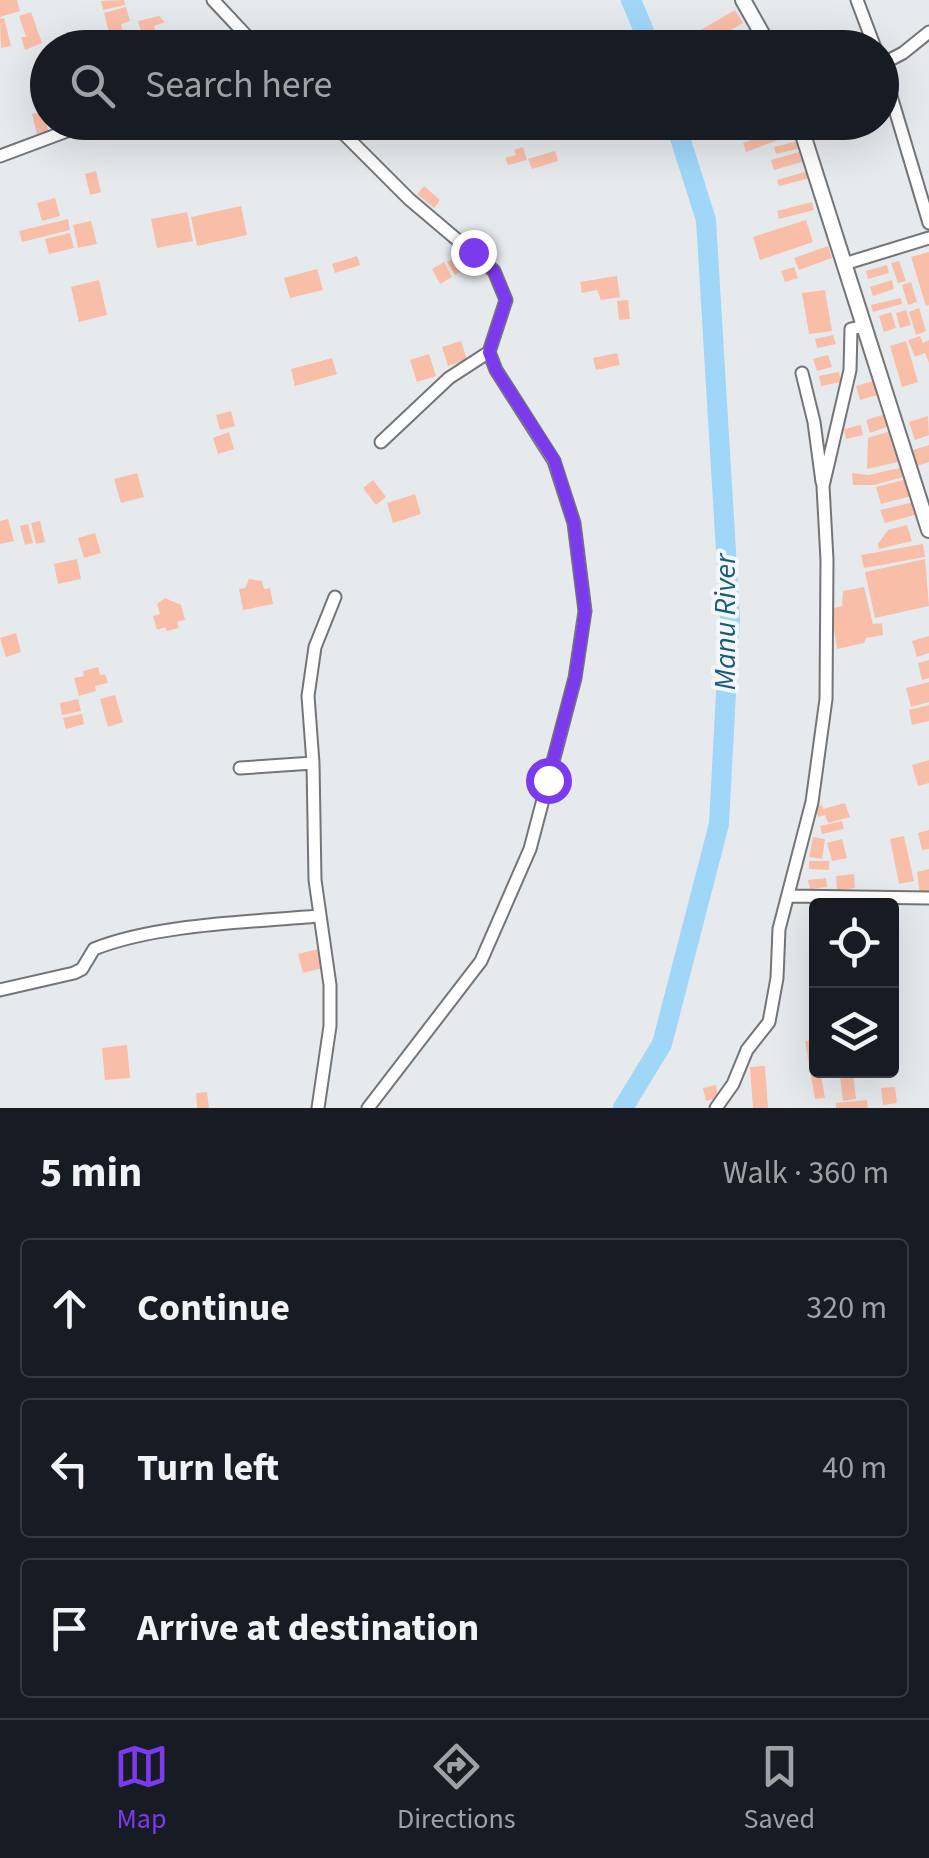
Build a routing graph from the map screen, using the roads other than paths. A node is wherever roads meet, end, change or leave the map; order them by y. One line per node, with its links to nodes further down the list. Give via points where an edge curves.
1 (213, 0): 4 (street)
2 (742, 0): 5 (main road)
3 (856, 0): 6 (street)
4 (241, 30)
5 (760, 30)
6 (868, 30)
7 (929, 32): 8 (street)
8 (899, 55)
9 (899, 122): 14 (street)
10 (43, 140): 13 (street)
11 (350, 140): 18 (street, via 494,271 506,300)
12 (805, 140): 16 (main road)
13 (0, 156)
14 (929, 222)
15 (929, 238): 16 (street)
16 (844, 264): 17 (main road)
17 (864, 326): 21 (street, via 850,329 850,370); 22 (main road)
18 (489, 352): 20 (street, via 448,378); 31 (street, via 554,460 574,523 585,612 575,678 530,849 481,961)
19 (802, 373): 21 (street)
20 (381, 442)
21 (822, 486): 26 (street, via 826,699 812,802)
22 (929, 530)
23 (335, 597): 24 (street, via 315,647 308,696)
24 (313, 762): 25 (street); 28 (street)
25 (240, 768)
26 (788, 896): 27 (street); 32 (street, via 769,1022)
27 (929, 898)
28 (318, 916): 29 (street, via 112,944 94,949 74,974); 30 (street, via 330,1026)
29 (0, 990)
30 (318, 1108)
31 (368, 1108)
32 (716, 1108)

